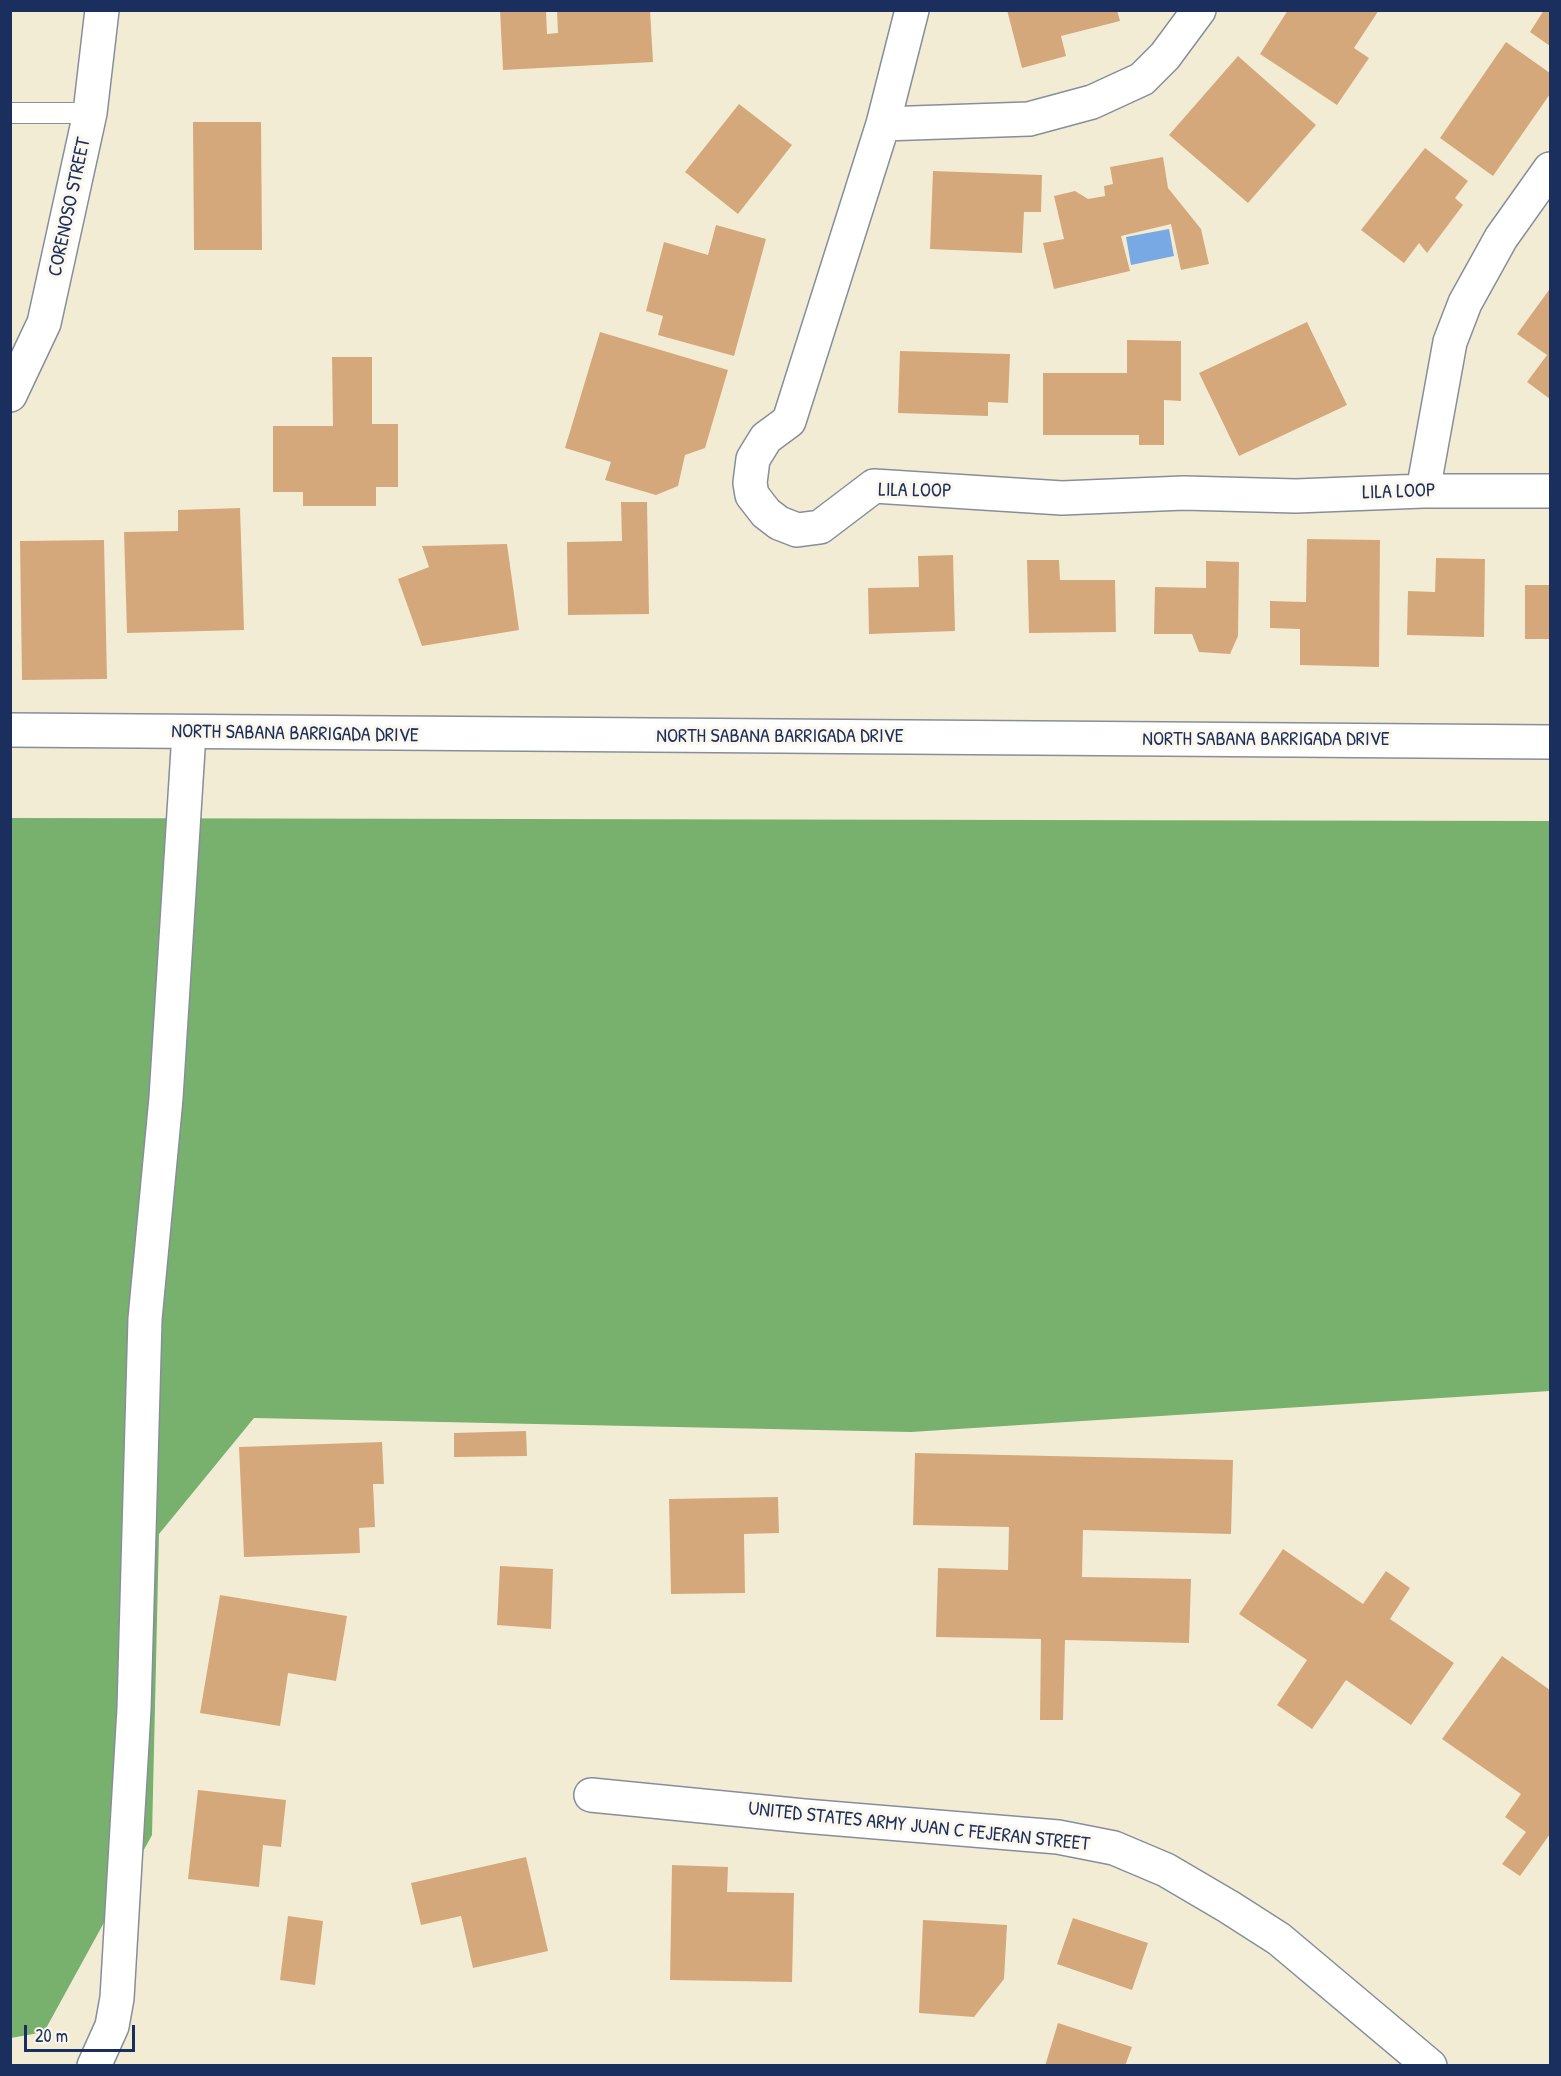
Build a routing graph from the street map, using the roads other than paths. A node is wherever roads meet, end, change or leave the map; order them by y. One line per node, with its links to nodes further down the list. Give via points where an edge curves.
1 (102, 10): 5 (street, CORENOSO STREET)
2 (912, 10): 6 (street, LILA LOOP)
3 (1199, 10): 6 (street, via 1165,56 1142,79 1092,102 1029,119)
4 (10, 113): 5 (lane)
5 (90, 113): 8 (street, CORENOSO STREET, via 44,323)
6 (883, 124): 9 (street, LILA LOOP, via 789,421 765,438 753,459 752,495 779,523 797,530 820,526 874,486 1062,498)
7 (1551, 169): 9 (street, via 1501,238 1465,303 1450,342)
8 (10, 395)
9 (1423, 491): 10 (street, LILA LOOP)
10 (1551, 491)
11 (10, 730): 12 (street, NORTH SABANA BARRIGADA DRIVE)
12 (189, 733): 13 (street, NORTH SABANA BARRIGADA DRIVE); 15 (street, via 166,1098 145,1319 134,1709 117,1998 112,2026)
13 (1551, 742)
14 (591, 1795): 16 (street, UNITED STATES ARMY JUAN C FEJERAN STREET, via 1058,1837 1114,1848 1166,1870 1278,1940)
15 (94, 2066)
16 (1430, 2066)

